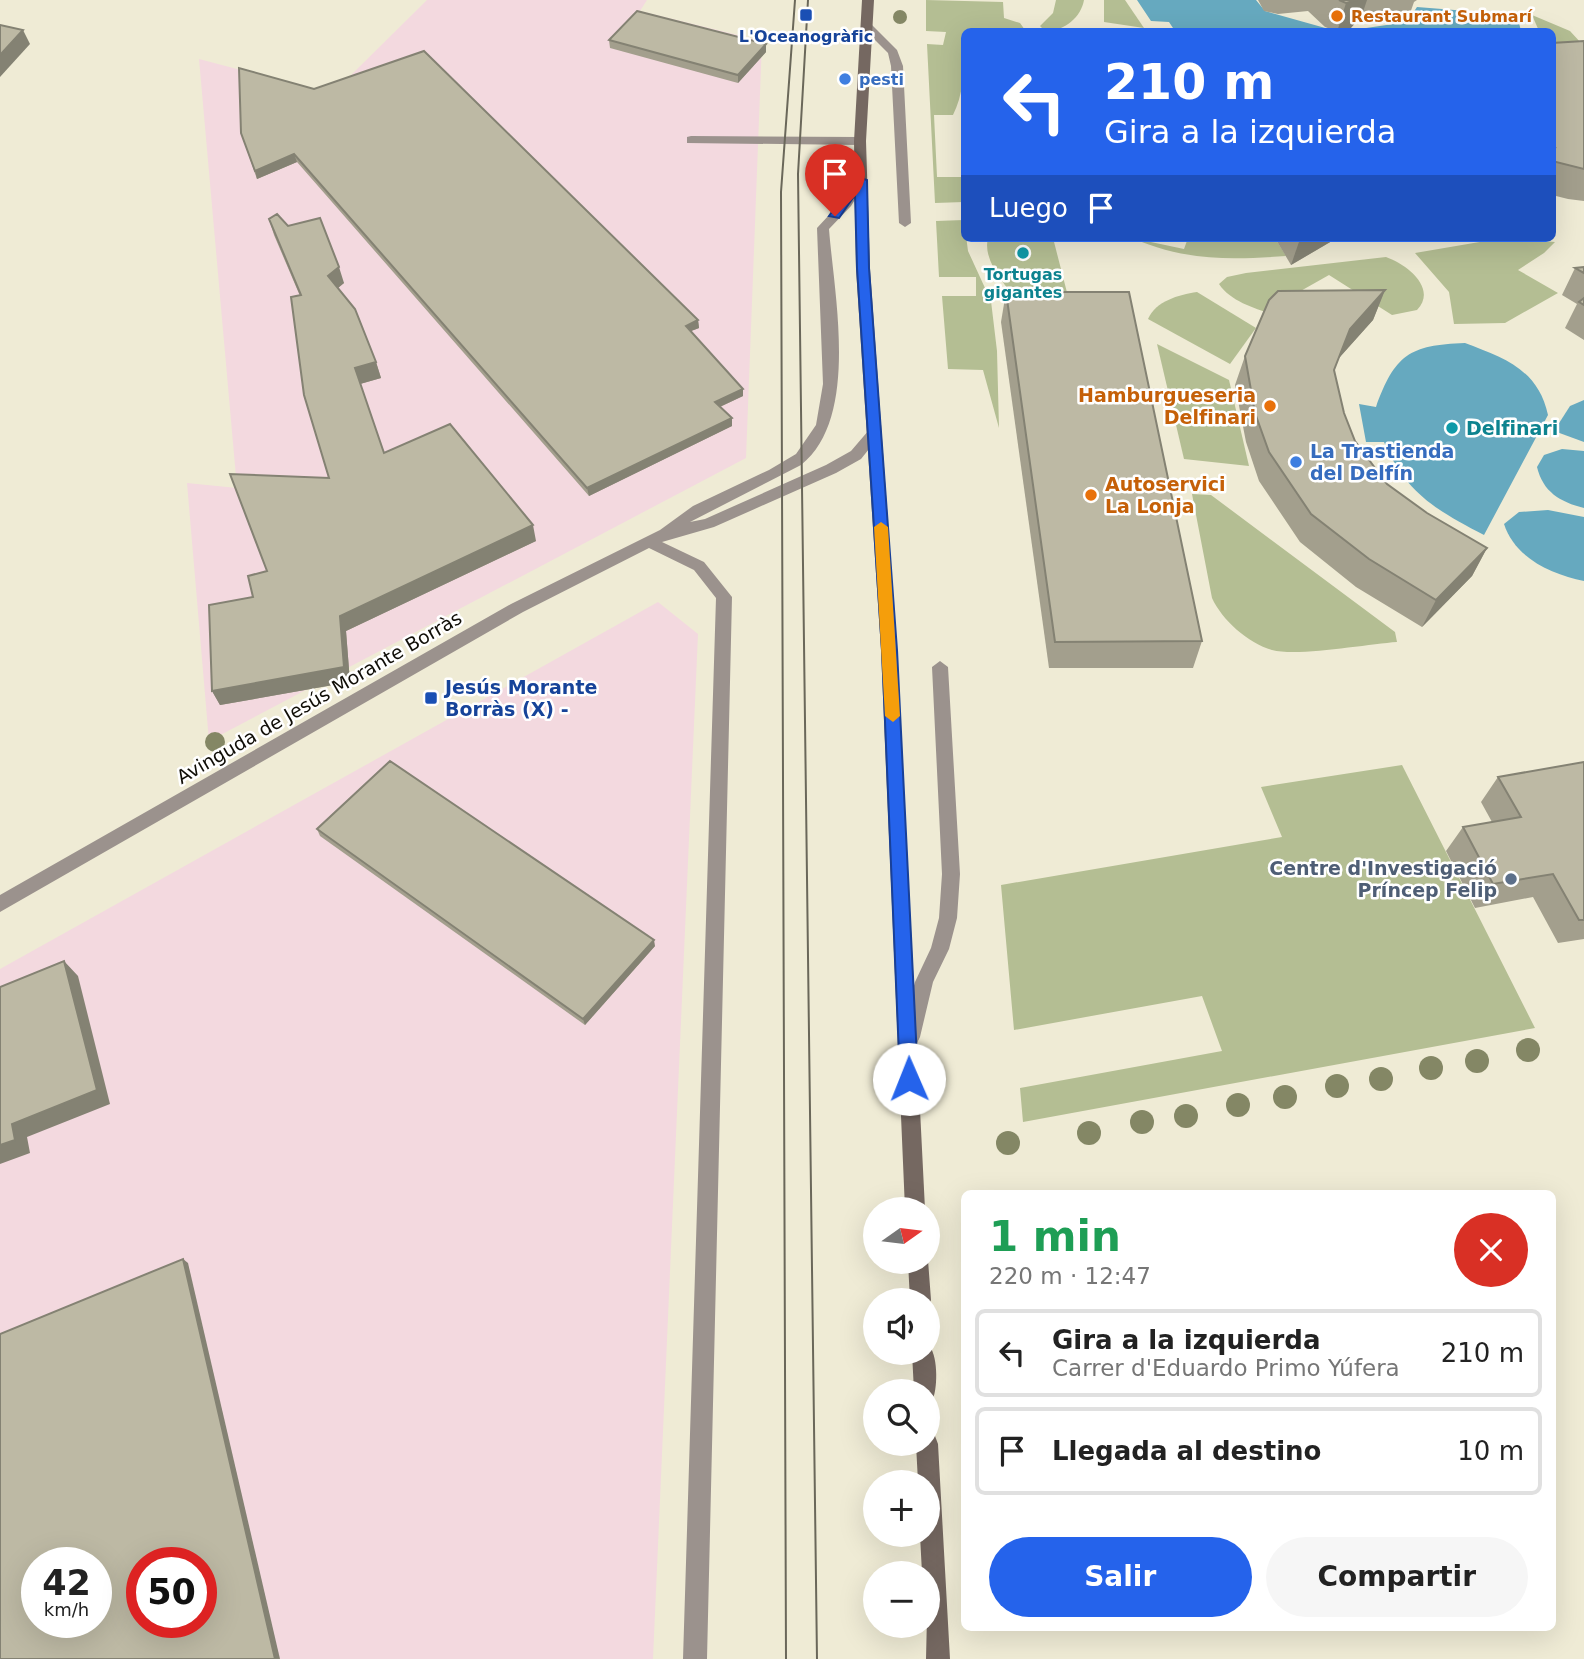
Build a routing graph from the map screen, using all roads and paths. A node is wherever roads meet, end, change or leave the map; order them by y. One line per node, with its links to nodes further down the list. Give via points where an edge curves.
1 (868, 0): 2 (main road)
2 (866, 25): 4 (main road); 6 (street, via 893,52 897,66)
3 (691, 140): 4 (street)
4 (860, 141): 5 (main road)
5 (861, 180): 7 (main road); 8 (street, Avinguda de Jesús Morante Borràs, via 823,228 830,390 823,425 812,448 791,465 699,507)
6 (905, 223)
7 (874, 434): 8 (street, Avinguda de Jesús Morante Borràs, via 856,455 831,469 709,523); 11 (main road)
8 (655, 538): 10 (street, Avinguda de Jesús Morante Borràs, via 517,608); 14 (street, via 699,566 724,597)
9 (940, 667): 11 (street, via 951,885 940,949 924,982)
10 (0, 904)
11 (909, 1044): 12 (main road)
12 (915, 1197)
13 (928, 1456): 15 (main road)
14 (695, 1659)
15 (939, 1659)

